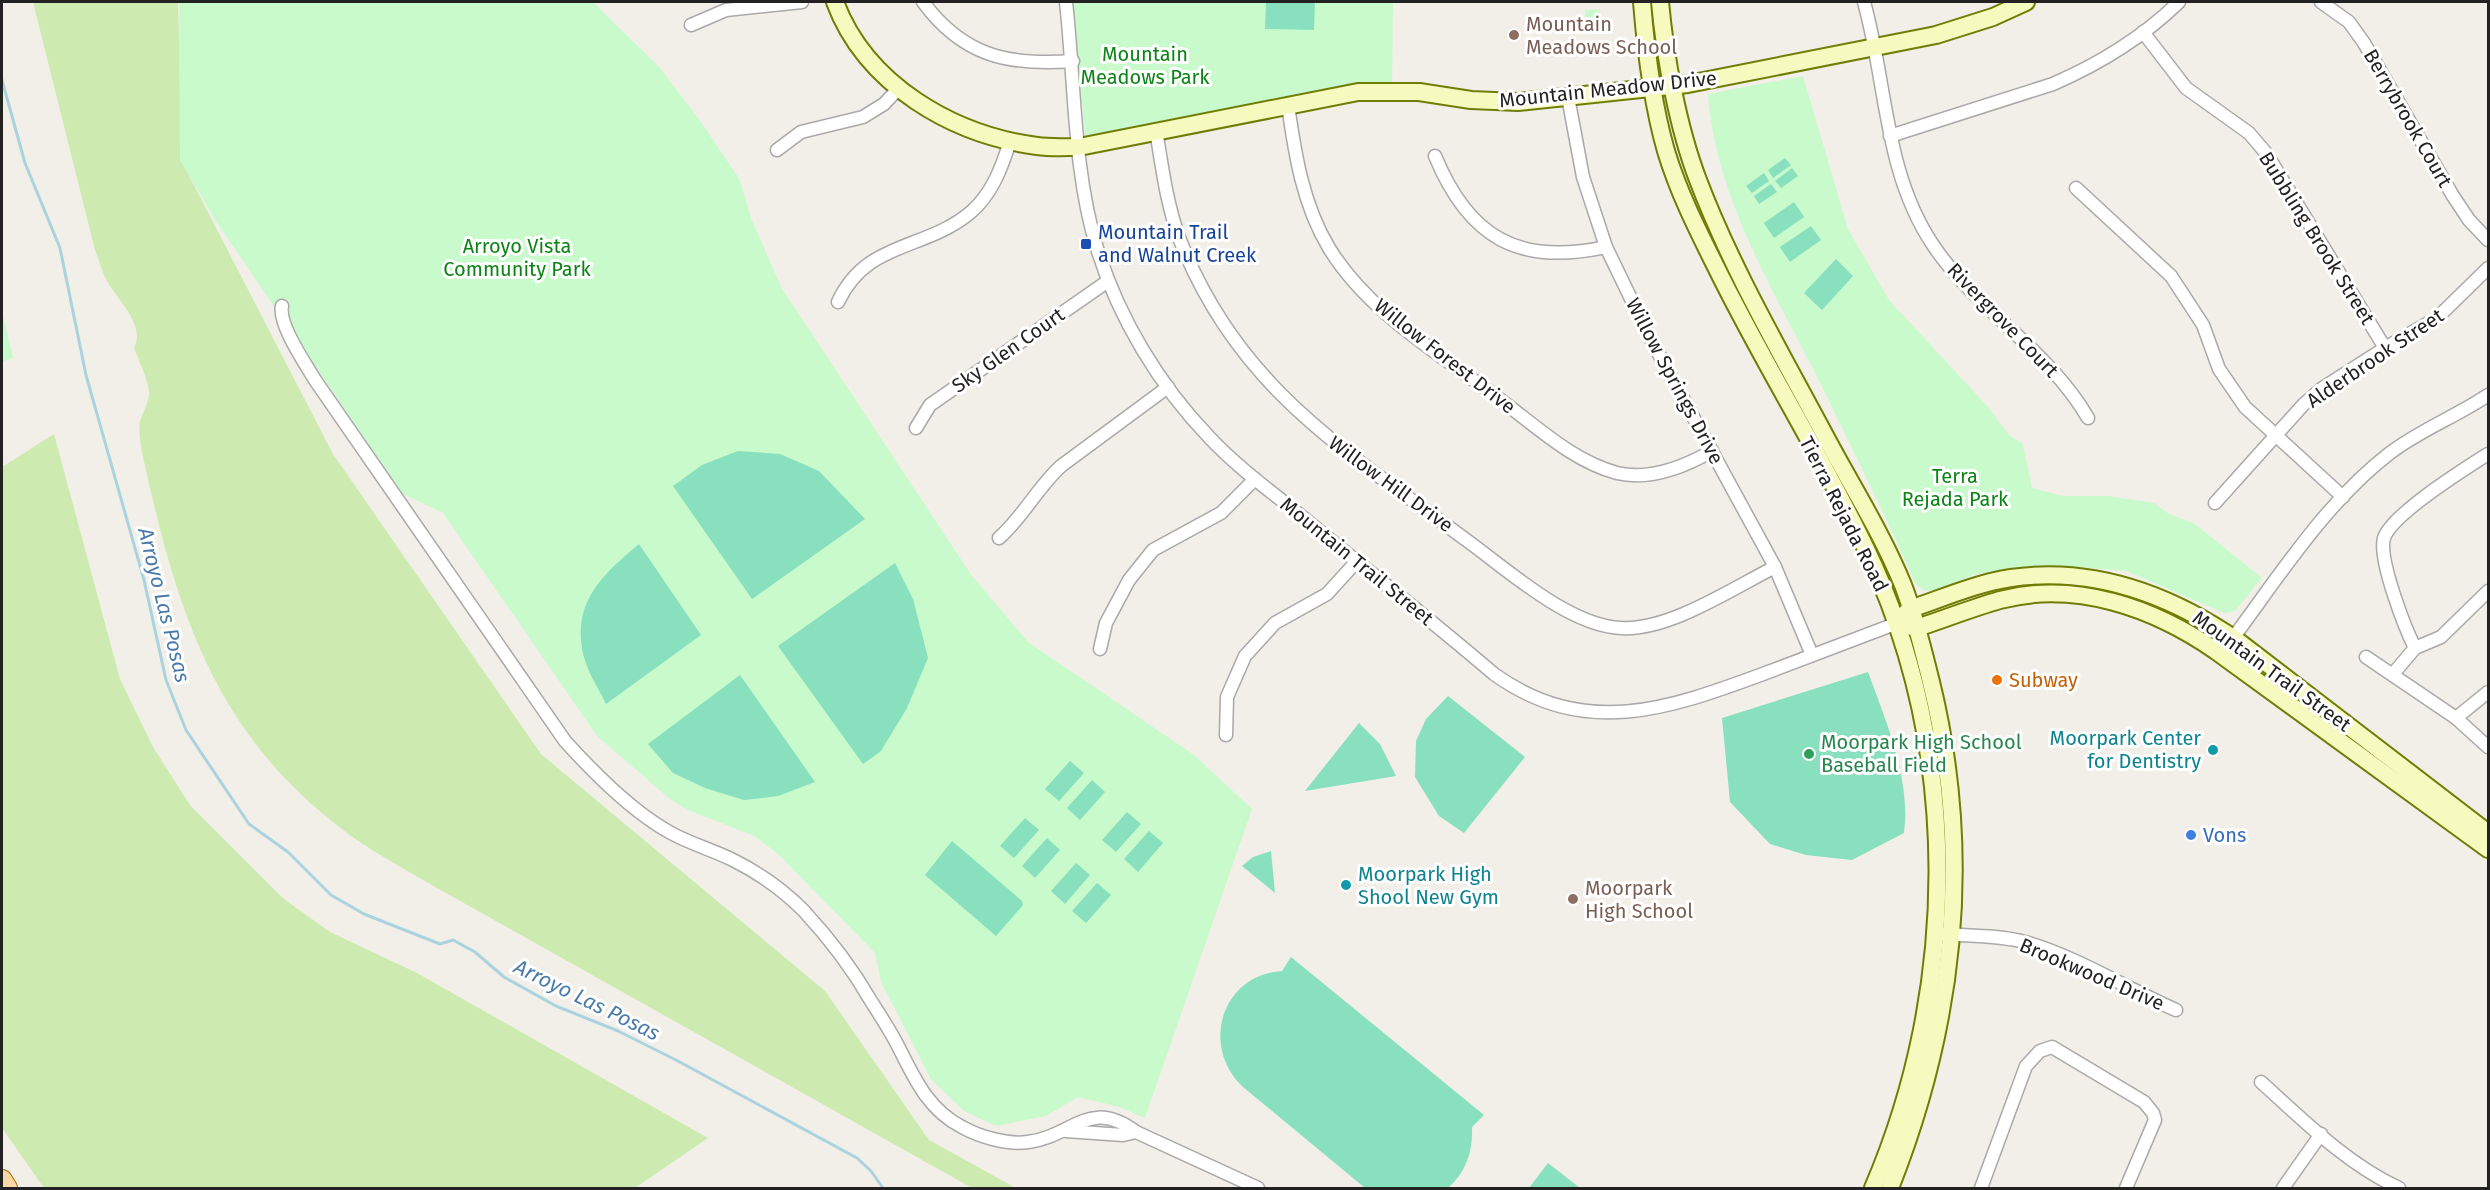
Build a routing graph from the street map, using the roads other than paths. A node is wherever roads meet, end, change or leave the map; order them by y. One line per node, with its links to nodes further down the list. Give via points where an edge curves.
1 (802, 2): 11 (street, via 726,10)
2 (835, 2): 17 (street, Mountain Meadow Drive, via 867,58)
3 (923, 2): 14 (street, via 952,34 989,55 1023,63)
4 (1066, 2): 14 (street, Mountain Trail Street)
5 (1642, 2): 16 (street, Tierra Rejada Road)
6 (1660, 2): 15 (street, Tierra Rejada Road)
7 (1864, 2): 13 (street, Rivergrove Court)
8 (2026, 2): 13 (street, Mountain Meadow Drive, via 1959,29)
9 (2179, 2): 12 (street)
10 (2321, 2): 27 (street, Berrybrook Court, via 2349,22 2364,43 2453,196)
11 (691, 26)
12 (2143, 32): 21 (street, via 2095,64 2053,84); 33 (street, Bubbling Brook Street, via 2186,88 2249,133 2266,153)
13 (1875, 48): 15 (street, Mountain Meadow Drive); 21 (street, Rivergrove Court)
14 (1073, 62): 23 (street, Mountain Trail Street)
15 (1674, 86): 16 (street, Mountain Meadow Drive); 48 (street, Tierra Rejada Road, via 1697,177 1721,236 1873,523 1903,585)
16 (1652, 87): 18 (street, Mountain Meadow Drive); 49 (street, Tierra Rejada Road, via 1666,152 1692,218 1726,289 1866,548)
17 (899, 88): 22 (street, Mountain Meadow Drive, via 933,112); 24 (street, via 884,104 863,117 801,132)
18 (1568, 97): 19 (street, Mountain Meadow Drive, via 1484,101 1392,91 1341,94); 28 (street, Willow Springs Drive, via 1583,177)
19 (1288, 105): 20 (street, Mountain Meadow Drive); 39 (street, Willow Forest Drive, via 1301,178 1318,227 1352,279 1396,321 1564,447 1598,466 1641,475 1683,465)
20 (1156, 130): 23 (street, Mountain Meadow Drive); 46 (street, Willow Hill Drive, via 1179,239 1204,294 1240,351 1282,398 1320,432 1505,568 1581,618 1623,629 1672,618)
21 (1890, 136): 36 (street, Rivergrove Court, via 1909,200 1933,245 1971,293 2050,366)
22 (1010, 141): 23 (street, Mountain Meadow Drive, via 1039,147); 31 (street, via 994,183 972,211 938,233 885,253 852,277)
23 (1078, 147): 30 (street, Mountain Trail Street, via 1085,202)
24 (777, 150)
25 (1435, 156): 28 (street, via 1460,203 1504,242 1542,254 1580,253)
26 (2076, 188): 38 (street, via 2166,270 2197,313 2231,389)
27 (2488, 240)
28 (1606, 247): 39 (street, Willow Springs Drive)
29 (2488, 268): 33 (street, Alderbrook Street, via 2437,318)
30 (1108, 281): 34 (street, Mountain Trail Street); 37 (street, Sky Glen Court, via 930,405)
31 (838, 302)
32 (282, 306): 69 (street, via 285,326 341,420 565,741 650,820 762,876 802,909 846,962 896,1042 913,1079 941,1113 962,1127 1004,1141 1028,1142 1066,1131 1085,1118 1122,1121 1136,1132)
33 (2385, 348): 38 (street, Alderbrook Street, via 2321,389)
34 (1168, 387): 41 (street, Mountain Trail Street, via 1209,438); 44 (street, via 1061,466)
35 (2487, 400): 42 (street, via 2399,447)
36 (2088, 418)
37 (916, 428)
38 (2276, 435): 42 (street); 43 (street, Alderbrook Street)
39 (1712, 451): 46 (street, Willow Springs Drive)
40 (2488, 454): 52 (street, via 2412,507 2385,537 2392,588)
41 (1255, 479): 45 (street, Mountain Trail Street); 53 (street, via 1221,513 1153,550 1129,580 1106,623)
42 (2343, 497): 51 (street)
43 (2215, 503)
44 (999, 538)
45 (1356, 562): 54 (street, Mountain Trail Street, via 1504,681 1570,710 1618,713 1689,701); 59 (street, via 1327,594 1275,623 1245,656 1227,697)
46 (1775, 567): 54 (street, Willow Springs Drive)
47 (2488, 591): 52 (street, via 2441,636)
48 (1910, 609): 49 (street, Mountain Trail Street); 50 (street, Tierra Rejada Road); 51 (street, Mountain Trail Street, via 2011,578 2070,575 2146,591)
49 (1895, 624): 50 (street, Mountain Trail Street); 54 (street, Mountain Trail Street); 63 (street, Tierra Rejada Road, via 1908,661 1931,771)
50 (1917, 627): 62 (street, Mountain Trail Street, via 2000,600 2029,596 2086,596 2142,610 2179,626 2216,651); 63 (street, Tierra Rejada Road, via 1948,764 1956,872)
51 (2233, 638): 61 (street, Mountain Trail Street)
52 (2415, 648): 56 (street)
53 (1100, 649)
54 (1812, 655)
55 (2366, 657): 56 (street)
56 (2393, 674): 58 (street)
57 (2488, 692): 58 (street)
58 (2456, 718): 60 (street)
59 (1226, 735)
60 (2488, 747)
61 (2488, 832)
62 (2488, 849)
63 (1944, 934): 64 (street, Brookwood Drive, via 2024,942); 70 (street, Tierra Rejada Road, via 1918,1049); 71 (street, Tierra Rejada Road, via 1932,1055)
64 (2176, 1010)
65 (2261, 1082): 66 (street)
66 (2321, 1134): 74 (street); 75 (street, via 2354,1161)
67 (2, 1180): 68 (main road)
68 (7, 1188)
69 (1258, 1188)
70 (1874, 1188)
71 (1890, 1188)
72 (1981, 1188): 73 (street, via 2026,1066 2040,1052 2055,1048 2149,1106 2154,1120)
73 (2126, 1188)
74 (2283, 1188)
75 (2399, 1188)

